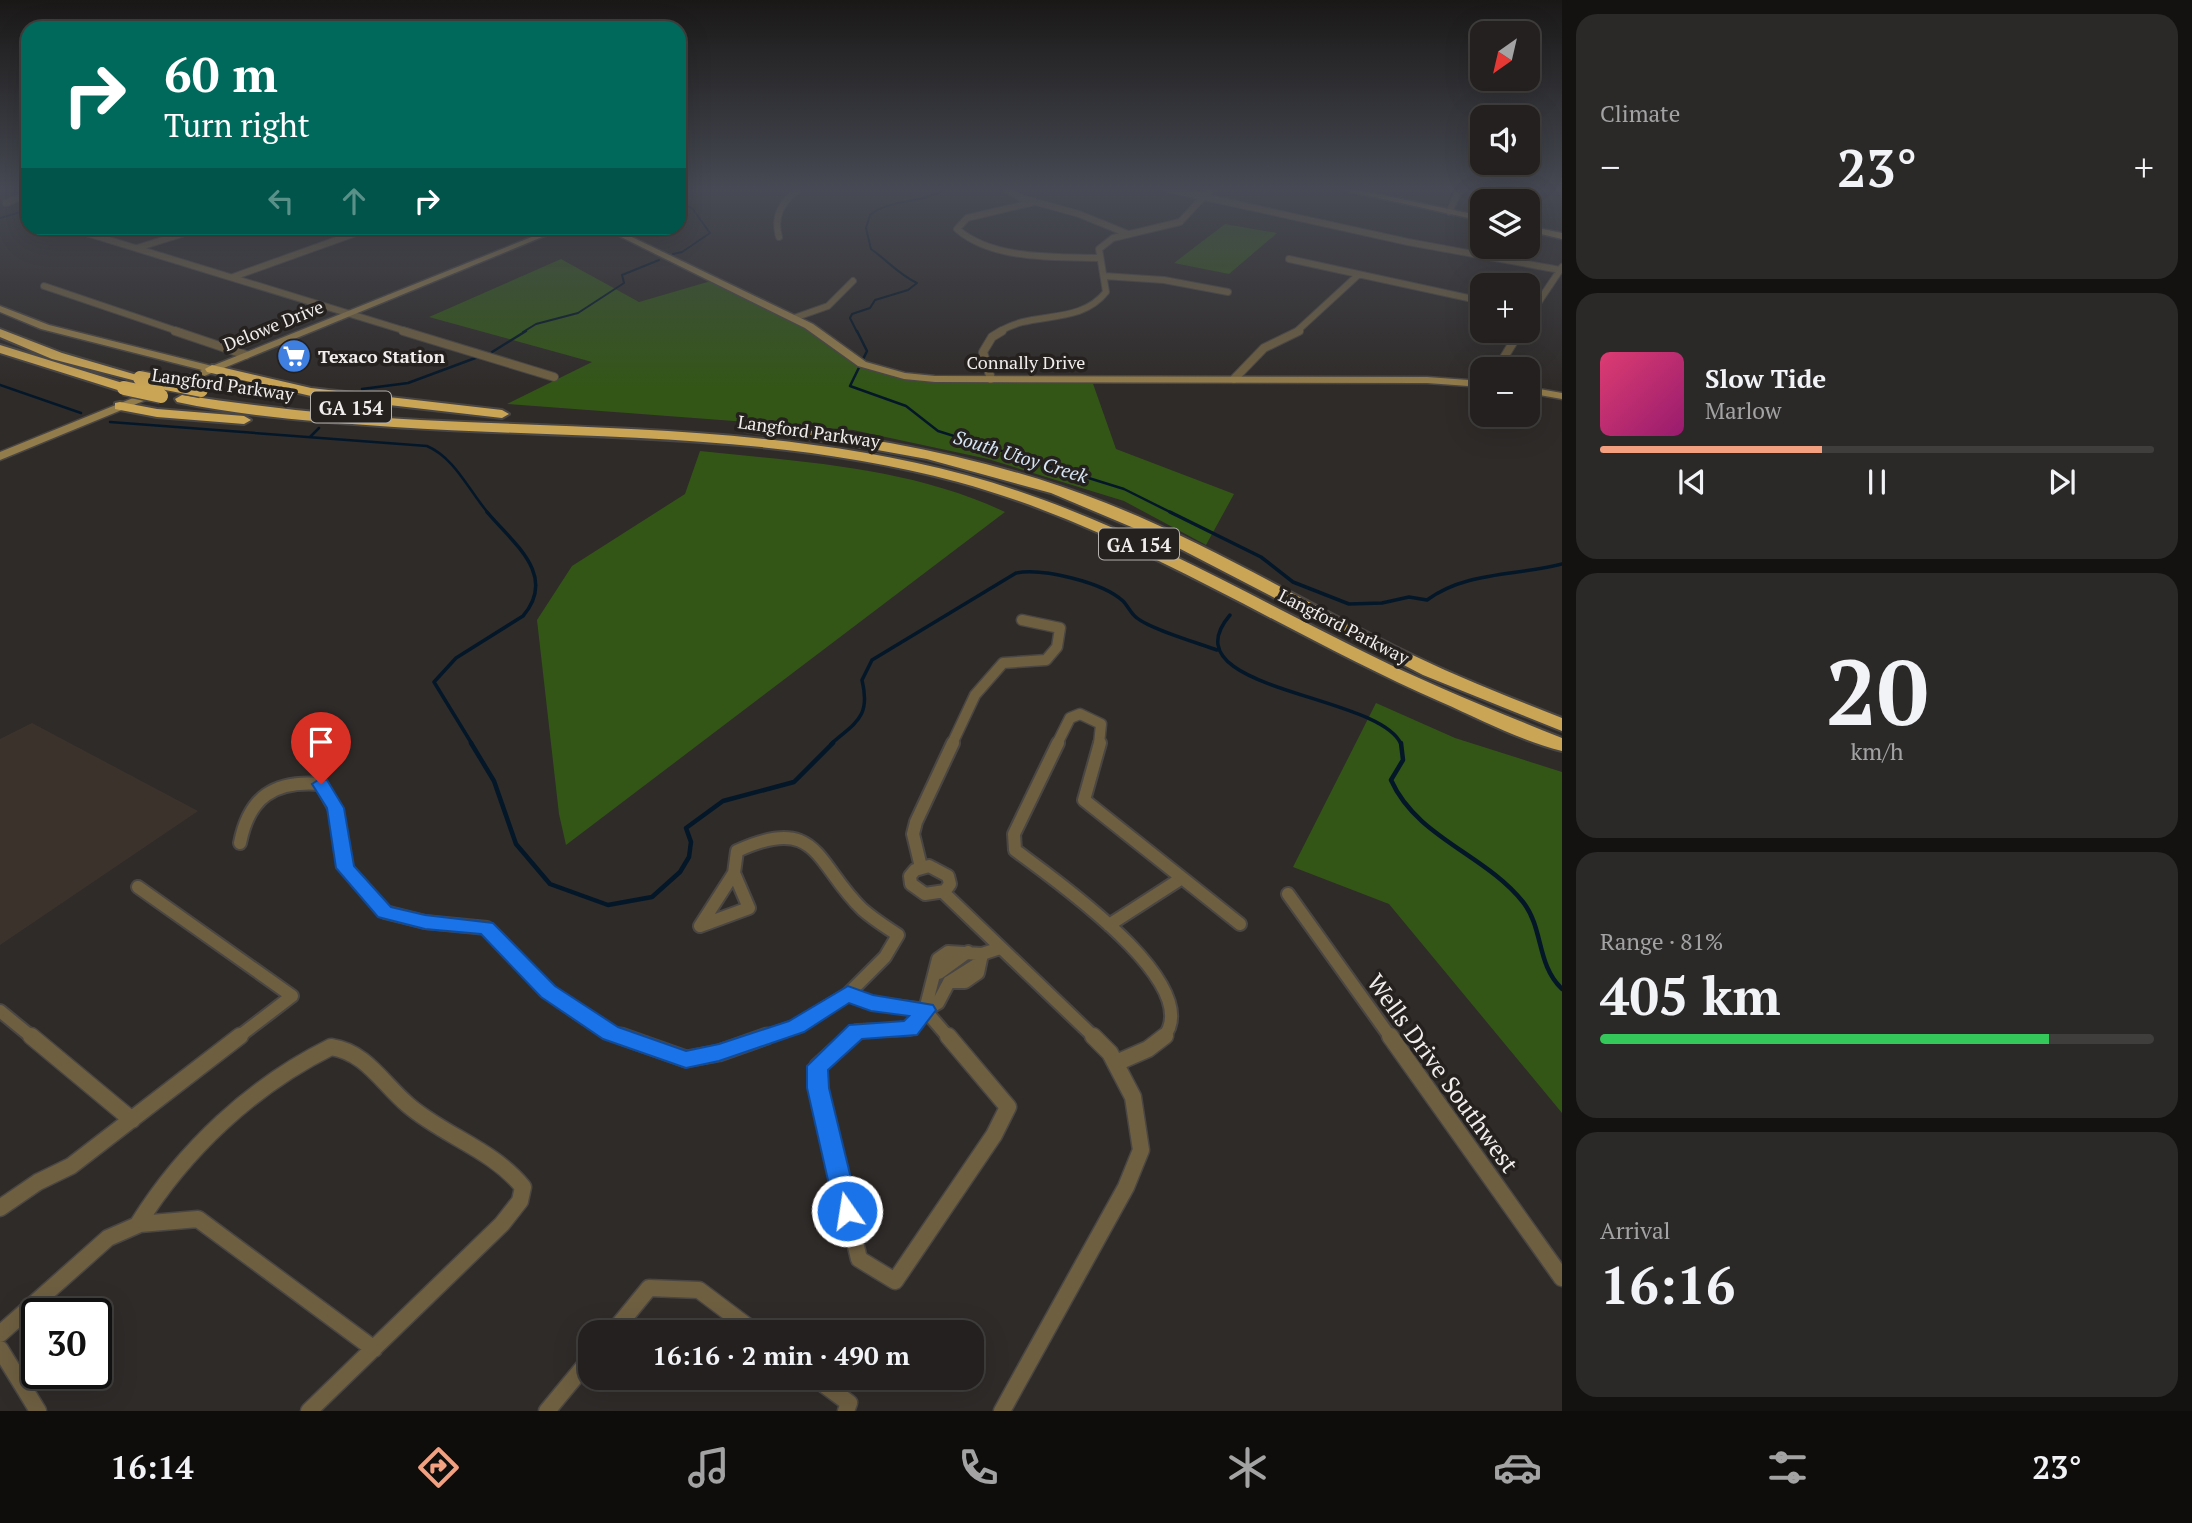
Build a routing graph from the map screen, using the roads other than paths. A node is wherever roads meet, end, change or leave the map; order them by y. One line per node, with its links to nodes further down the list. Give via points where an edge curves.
1 (160, 255): 13 (street)
2 (295, 255): 13 (street)
3 (494, 255): 20 (street, Delowe Drive)
4 (663, 255): 21 (street, Connally Drive)
5 (1057, 255): 8 (street)
6 (1100, 255): 8 (street)
7 (1481, 255): 10 (street)
8 (1100, 258): 11 (street)
9 (1289, 259): 12 (street)
10 (1561, 269): 17 (street)
11 (1104, 276): 16 (street, via 1164,280); 28 (street, via 1106,292 1097,304 1014,325 991,337 983,352)
12 (1357, 276): 18 (street); 29 (street, via 1299,331 1264,348)
13 (233, 277): 20 (street)
14 (853, 281): 21 (street, via 828,306)
15 (44, 286): 24 (street)
16 (1228, 292)
17 (1540, 298)
18 (1470, 299)
19 (0, 309): 25 (street, via 57,331)
20 (350, 313): 24 (street, Delowe Drive); 27 (street)
21 (794, 318): 28 (street, Connally Drive, via 872,368 920,378)
22 (0, 333): 35 (highway, Langford Parkway / GA 154, bridge, via 57,356 201,390 326,405)
23 (0, 349): 36 (highway, Langford Parkway / GA 154, bridge, via 124,388 182,399 340,419)
24 (246, 355): 26 (street, Delowe Drive)
25 (184, 362): 26 (street); 30 (street, via 191,373)
26 (212, 369): 30 (street, Delowe Drive); 35 (highway, via 337,396)
27 (554, 377)
28 (991, 379): 29 (street, Connally Drive)
29 (1234, 379): 31 (street, Connally Drive)
30 (186, 380): 34 (street, Delowe Drive)
31 (1470, 383)
32 (1540, 392): 33 (street)
33 (1562, 396)
34 (120, 406): 36 (highway, via 243,420); 37 (street, Delowe Drive)
35 (502, 414): 39 (highway, Langford Parkway / GA 154, via 732,426 836,437 910,449 1010,475 1171,537 1388,651)
36 (454, 425): 40 (highway, Langford Parkway / GA 154, via 744,440 822,450 960,478 1143,545 1406,680)
37 (0, 456)
38 (1022, 620): 42 (street, via 1060,628 1057,647 1046,660 1003,663 975,695 916,822 913,834)
39 (1562, 725)
40 (1562, 745)
41 (240, 843): 53 (street, via 248,811 271,792 303,781 321,784 335,808 345,868 385,912 425,922 486,928 548,991 611,1033 686,1059 719,1053 796,1026)
42 (921, 867): 46 (street, via 944,871 950,884); 46 (street, via 911,876 914,888 925,894)
43 (734, 873): 53 (street, via 737,851 765,838 792,839 819,852 862,909 898,935 885,957)
44 (1182, 878): 48 (street); 49 (street); 49 (street, via 1084,800 1101,724 1080,714 1070,718 1014,834 1015,850)
45 (138, 887): 57 (street, via 292,996)
46 (943, 892): 50 (street)
47 (1288, 894): 60 (street, Wells Drive Southwest)
48 (1240, 924)
49 (1109, 925): 56 (street, via 1151,970 1174,1010 1172,1024 1156,1046)
50 (1000, 948): 51 (street); 56 (street)
51 (976, 957): 52 (street); 52 (street, via 978,973 965,982)
52 (942, 977): 54 (street, via 938,1003)
53 (848, 994): 54 (street, via 871,1003)
54 (925, 1010): 54 (street, via 910,1029 857,1031 818,1066 818,1088 859,1259 894,1281 987,1146 1008,1107)
55 (0, 1012): 57 (street)
56 (1116, 1063): 72 (street, via 1133,1097 1141,1150 1126,1187)
57 (132, 1120): 58 (street, via 71,1166)
58 (0, 1208)
59 (138, 1224): 63 (street, via 108,1238); 65 (street, via 198,1219); 65 (street, via 162,1183 233,1110 320,1052 331,1047 352,1052 408,1106 514,1173 523,1187 520,1201 502,1224)
60 (1562, 1278)
61 (622, 1320): 62 (street, via 649,1288 699,1290)
62 (739, 1320)
63 (0, 1334)
64 (0, 1349): 68 (street)
65 (374, 1349): 69 (street)
66 (578, 1374): 70 (street)
67 (832, 1390): 71 (street, via 849,1403)
68 (38, 1411)
69 (309, 1411)
70 (547, 1411)
71 (846, 1411)
72 (1002, 1411)

